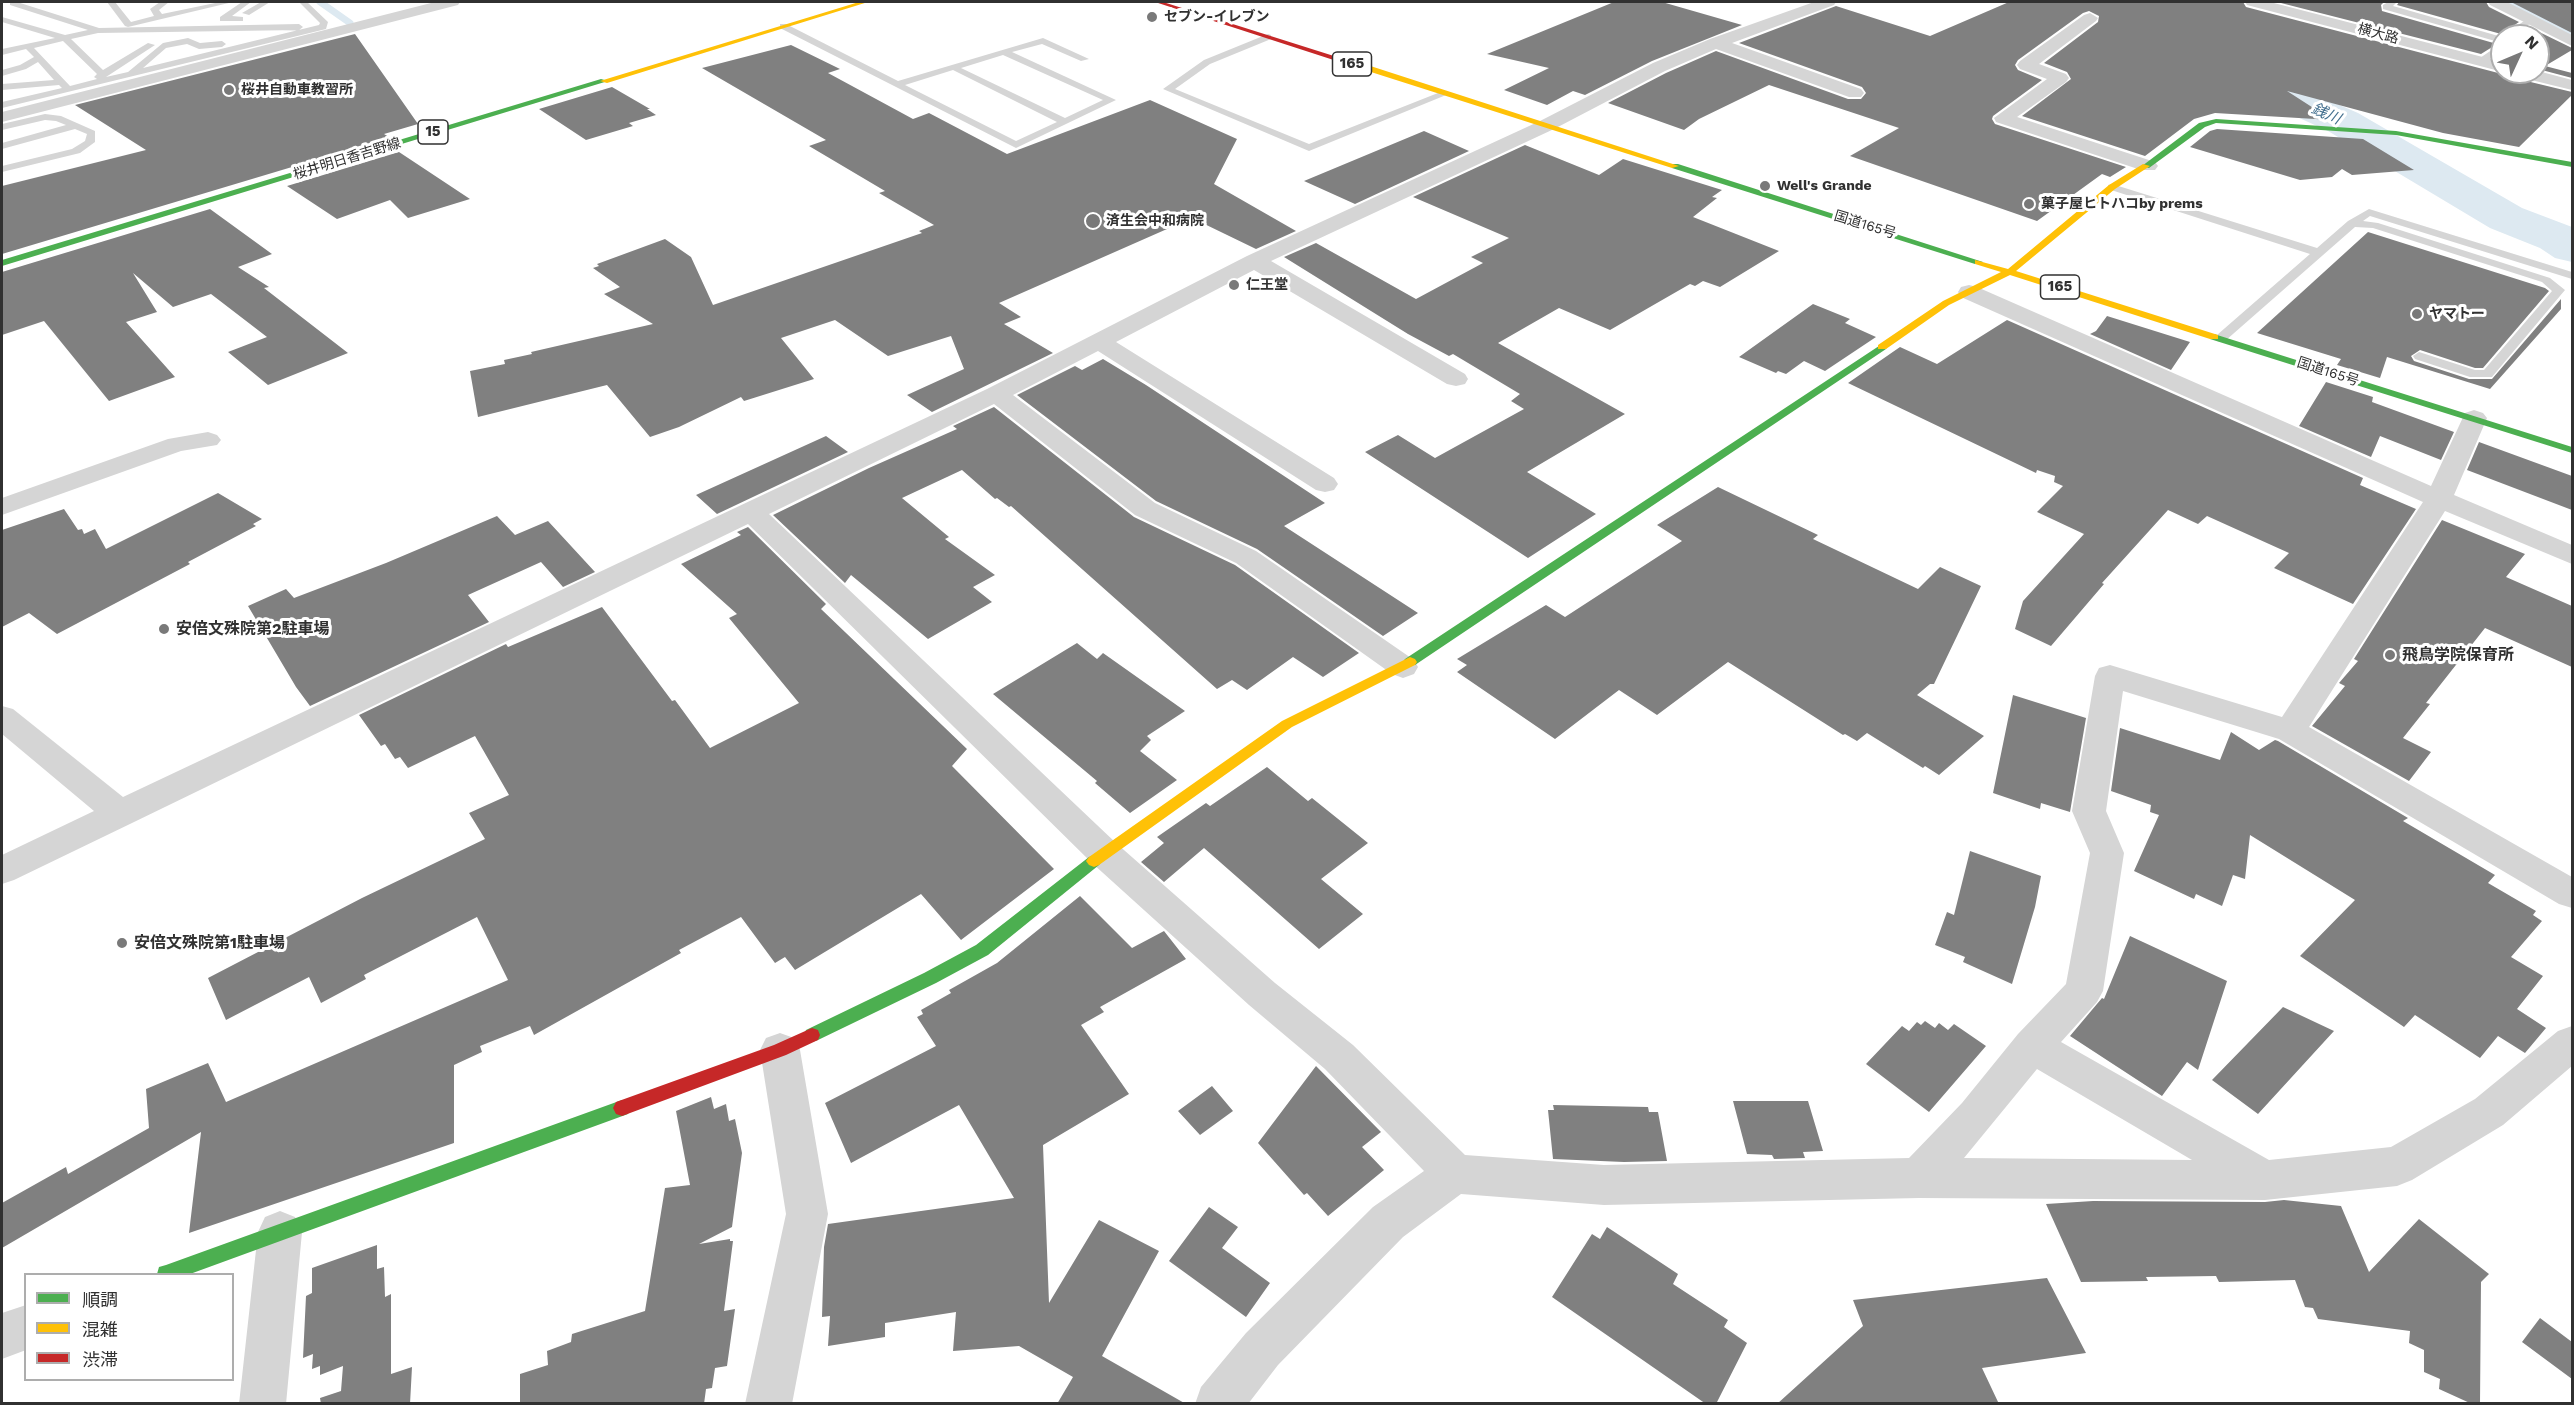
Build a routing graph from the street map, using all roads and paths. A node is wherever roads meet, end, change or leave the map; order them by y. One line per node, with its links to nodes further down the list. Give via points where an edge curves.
1 (18, 2): 14 (lane); 27 (lane)
2 (111, 2): 21 (lane)
3 (165, 2): 17 (lane, via 154,9)
4 (229, 2): 15 (lane)
5 (303, 2): 26 (lane)
6 (452, 2): 26 (street)
7 (865, 2): 23 (main road, 桜井明日香吉野線 / 15)
8 (1158, 2): 29 (main road, 国道165号 / 165)
9 (1828, 2): 34 (street)
10 (2253, 2): 41 (street, 横大路)
11 (2394, 2): 30 (lane, via 2386,7)
12 (2496, 2): 19 (street)
13 (268, 5): 16 (lane)
14 (2, 6)
15 (209, 6): 17 (lane); 25 (lane)
16 (249, 7): 24 (lane, via 223,19 255,20)
17 (159, 17): 21 (lane)
18 (2090, 18): 69 (street, via 2026,65 2060,78 2003,118)
19 (2533, 19): 22 (lane); 32 (street)
20 (4, 21): 28 (lane)
21 (128, 24): 27 (lane)
22 (2526, 24)
23 (783, 26): 50 (lane); 75 (main road, 桜井明日香吉野線 / 15)
24 (241, 28): 25 (lane); 26 (lane); 46 (lane, via 239,36 230,43 199,46 188,41 163,46)
25 (176, 29): 27 (lane); 47 (lane)
26 (327, 30): 46 (lane); 60 (street)
27 (98, 31): 31 (lane)
28 (47, 33): 31 (lane); 33 (lane)
29 (1268, 37): 57 (main road, 国道165号 / 165); 57 (lane, via 1208,62 1168,88 1309,148)
30 (2490, 37)
31 (65, 38): 35 (lane); 47 (lane)
32 (2572, 41)
33 (2, 43)
34 (1716, 43): 58 (street); 64 (street, via 1659,67)
35 (28, 46): 36 (lane); 39 (lane)
36 (2, 52)
37 (1004, 52): 40 (lane, via 1043,41); 44 (lane); 63 (lane, via 1111,100)
38 (2490, 52): 41 (lane)
39 (39, 58): 43 (lane); 45 (lane)
40 (1084, 59)
41 (2480, 62): 42 (street, 横大路)
42 (2490, 64)
43 (48, 67): 49 (lane, via 16,81); 54 (lane)
44 (953, 67): 50 (lane); 63 (lane)
45 (2, 73)
46 (131, 74): 52 (lane)
47 (103, 75): 52 (lane)
48 (2550, 79): 53 (street)
49 (2, 82)
50 (897, 84): 63 (lane, via 1016,145)
51 (22, 85): 54 (lane); 55 (lane); 56 (lane)
52 (88, 85): 54 (lane)
53 (2572, 85)
54 (65, 86): 59 (lane)
55 (2, 87)
56 (12, 92)
57 (1446, 93): 64 (main road, 国道165号 / 165)
58 (1856, 93)
59 (2, 105)
60 (49, 105): 61 (street); 62 (lane)
61 (2, 117)
62 (25, 121): 65 (lane, via 58,118); 66 (lane)
63 (1063, 121)
64 (1547, 125): 74 (street); 76 (main road, 国道165号 / 165)
65 (75, 126): 67 (lane); 70 (lane, via 92,133 90,142 76,151)
66 (2, 127)
67 (2, 146)
68 (2572, 165): 69 (main road, via 2396,133 2216,121 2202,125)
69 (2148, 166): 71 (main road)
70 (2, 169)
71 (2112, 187): 73 (lane); 76 (main road)
72 (2352, 224): 73 (lane); 77 (lane, via 2369,212); 81 (lane, via 2374,225 2546,280 2559,290 2488,374 2474,374)
73 (2317, 252): 79 (lane)
74 (1255, 261): 80 (street); 82 (street)
75 (2, 263)
76 (2011, 271): 78 (main road); 79 (main road, 国道165号 / 165)
77 (2572, 276)
78 (1969, 292): 88 (street); 92 (main road, via 1946,303)
79 (2222, 338): 84 (main road, 国道165号 / 165)
80 (1100, 342): 83 (street); 87 (street)
81 (2419, 356)
82 (1456, 379)
83 (996, 394): 90 (street); 92 (street, via 1145,509 1246,557)
84 (2474, 418): 86 (main road, 国道165号 / 165); 88 (street)
85 (208, 440): 89 (street, via 177,444)
86 (2572, 450)
87 (1325, 484)
88 (2439, 500): 91 (street); 94 (street)
89 (2, 507)
90 (752, 513): 95 (street); 96 (street)
91 (2572, 555)
92 (1403, 667): 96 (main road, via 1287,724)
93 (2, 717): 95 (street)
94 (2290, 731): 98 (street); 100 (street, via 2110,676 2088,811 2107,852 2085,991)
95 (120, 814): 97 (street)
96 (1104, 853): 101 (main road, via 982,950); 102 (street, via 1339,1057)
97 (2, 870)
98 (2572, 894)
99 (2572, 1042): 104 (street, via 2489,1112 2397,1166)
100 (2032, 1046): 103 (street); 104 (street)
101 (780, 1050): 105 (main road); 110 (street, via 807,1214)
102 (1455, 1174): 103 (street, via 1604,1185); 111 (street, via 1388,1222 1262,1349)
103 (1919, 1178): 104 (street)
104 (2265, 1180)
105 (280, 1232): 106 (main road); 109 (street)
106 (171, 1273)
107 (24, 1328): 108 (street)
108 (2, 1336)
109 (262, 1404)
110 (768, 1404)
111 (1218, 1404)

